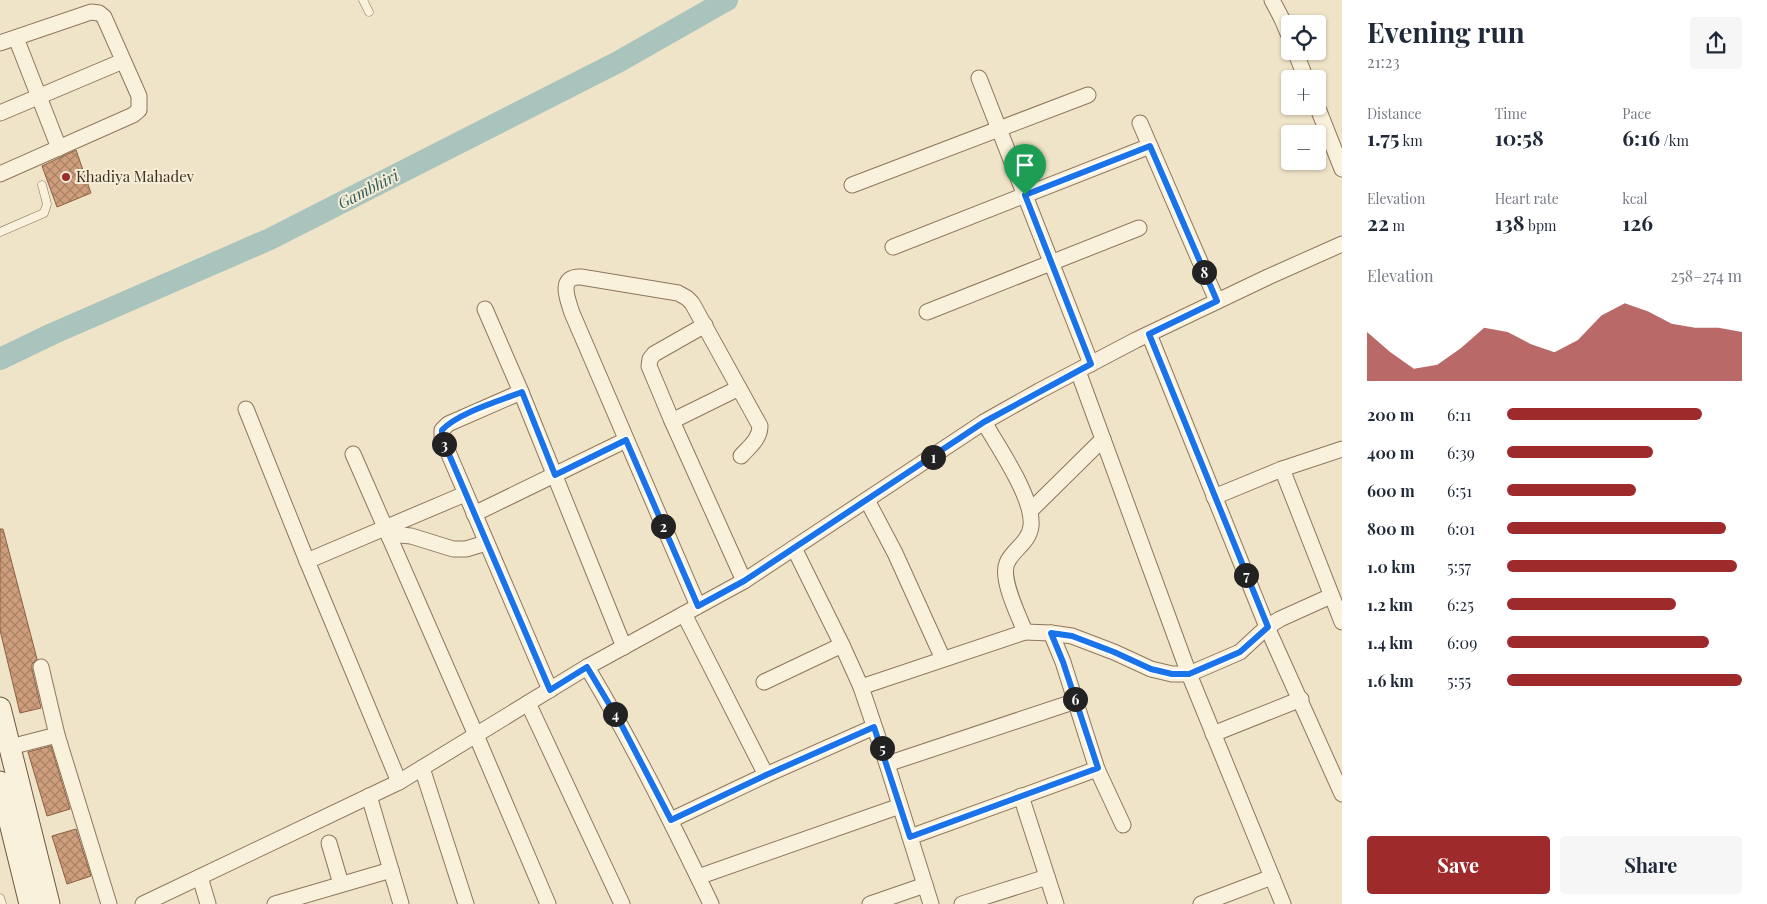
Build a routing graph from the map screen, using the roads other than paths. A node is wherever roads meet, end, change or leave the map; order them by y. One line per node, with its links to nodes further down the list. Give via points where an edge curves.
1 (363, 0): 3 (lane)
2 (1272, 0): 4 (street)
3 (369, 12)
4 (1281, 17)
5 (16, 38): 6 (street); 7 (street, via 91,12 99,13 104,17); 10 (street)
6 (0, 43)
7 (123, 61): 10 (street); 16 (street, via 139,96 139,110)
8 (979, 78): 14 (street)
9 (1088, 95): 14 (street)
10 (39, 97): 11 (street); 16 (street)
11 (0, 113)
12 (1321, 115): 17 (street)
13 (1140, 123): 15 (street)
14 (999, 129): 20 (street); 21 (street)
15 (1150, 146): 21 (street); 27 (street)
16 (60, 148): 18 (street)
17 (1342, 169)
18 (0, 174)
19 (42, 184): 23 (lane, via 47,204 44,213)
20 (852, 185)
21 (1025, 195): 25 (street); 26 (street)
22 (1139, 228): 26 (street)
23 (0, 232)
24 (1342, 244): 27 (street)
25 (893, 247)
26 (1052, 263): 29 (street); 32 (street)
27 (1217, 301): 31 (street)
28 (485, 309): 34 (street)
29 (927, 312)
30 (705, 325): 33 (street); 36 (street, via 661,349 650,359 651,374); 39 (street, via 692,303 678,293 581,277 569,280 566,294 572,313)
31 (1149, 334): 32 (street); 46 (street)
32 (1085, 367): 37 (street); 38 (street)
33 (739, 388): 36 (street); 42 (street, via 760,426 756,439)
34 (522, 392): 44 (street); 45 (street, via 460,418 442,430 442,438)
35 (246, 409): 53 (street)
36 (672, 421): 54 (street)
37 (984, 422): 47 (street); 48 (street, via 1024,493)
38 (1103, 439): 48 (street); 67 (street)
39 (626, 440): 44 (street); 56 (street)
40 (1342, 448): 43 (street)
41 (353, 454): 50 (street)
42 (742, 456)
43 (1282, 469): 46 (street); 55 (street)
44 (555, 475): 49 (street); 63 (street)
45 (465, 494): 49 (street); 50 (street)
46 (1214, 497): 59 (street)
47 (867, 500): 52 (street); 64 (street)
48 (1030, 511): 60 (street, via 1028,538 1007,563 1005,574)
49 (474, 514): 51 (street)
50 (387, 532): 51 (street, via 453,549); 53 (street); 78 (street)
51 (486, 543): 70 (street)
52 (794, 548): 54 (street); 62 (street)
53 (306, 561): 85 (street)
54 (744, 581): 56 (street)
55 (1332, 596): 58 (street); 59 (street)
56 (698, 606): 57 (street)
57 (684, 614): 63 (street); 83 (street)
58 (1342, 622)
59 (1268, 627): 67 (street, via 1240,652); 71 (street)
60 (1025, 632): 61 (street); 64 (street)
61 (1051, 633): 67 (street, via 1072,636 1151,669); 72 (street)
62 (842, 644): 68 (street); 69 (street)
63 (624, 647): 66 (street)
64 (943, 659): 69 (street)
65 (40, 667): 77 (street)
66 (587, 667): 70 (street); 90 (street)
67 (1189, 674): 76 (street)
68 (764, 682)
69 (861, 687): 75 (street)
70 (550, 690): 73 (street)
71 (1301, 699): 76 (street); 86 (street)
72 (1076, 701): 80 (street); 82 (street)
73 (528, 703): 78 (street); 112 (street)
74 (0, 708): 79 (street)
75 (874, 727): 80 (street); 83 (street)
76 (1213, 734): 98 (street)
77 (57, 735): 79 (street); 105 (street)
78 (476, 735): 81 (street); 111 (street)
79 (10, 746): 104 (street)
80 (887, 764): 89 (street)
81 (422, 768): 85 (street); 110 (street)
82 (1098, 768): 88 (street); 91 (street)
83 (766, 775): 90 (street)
84 (0, 782): 103 (street)
85 (398, 782): 87 (street)
86 (1342, 794)
87 (369, 796): 94 (street); 95 (street)
88 (1021, 796): 92 (street); 97 (street)
89 (900, 806): 92 (street); 96 (street)
90 (671, 820): 96 (street)
91 (1124, 825)
92 (910, 837): 100 (street)
93 (329, 843): 99 (street)
94 (391, 870): 99 (street); 109 (street)
95 (200, 877): 106 (street); 107 (street)
96 (698, 877): 113 (street)
97 (1047, 877): 116 (street); 117 (street)
98 (1272, 877): 118 (street); 119 (street)
99 (341, 884): 108 (street)
100 (925, 885): 114 (street); 115 (street)
101 (0, 898): 102 (lane)
102 (2, 904)
103 (30, 904)
104 (49, 904)
105 (109, 904)
106 (143, 904)
107 (208, 904)
108 (274, 904)
109 (401, 904)
110 (466, 904)
111 (548, 904)
112 (622, 904)
113 (711, 904)
114 (870, 904)
115 (931, 904)
116 (962, 904)
117 (1056, 904)
118 (1201, 904)
119 (1283, 904)

